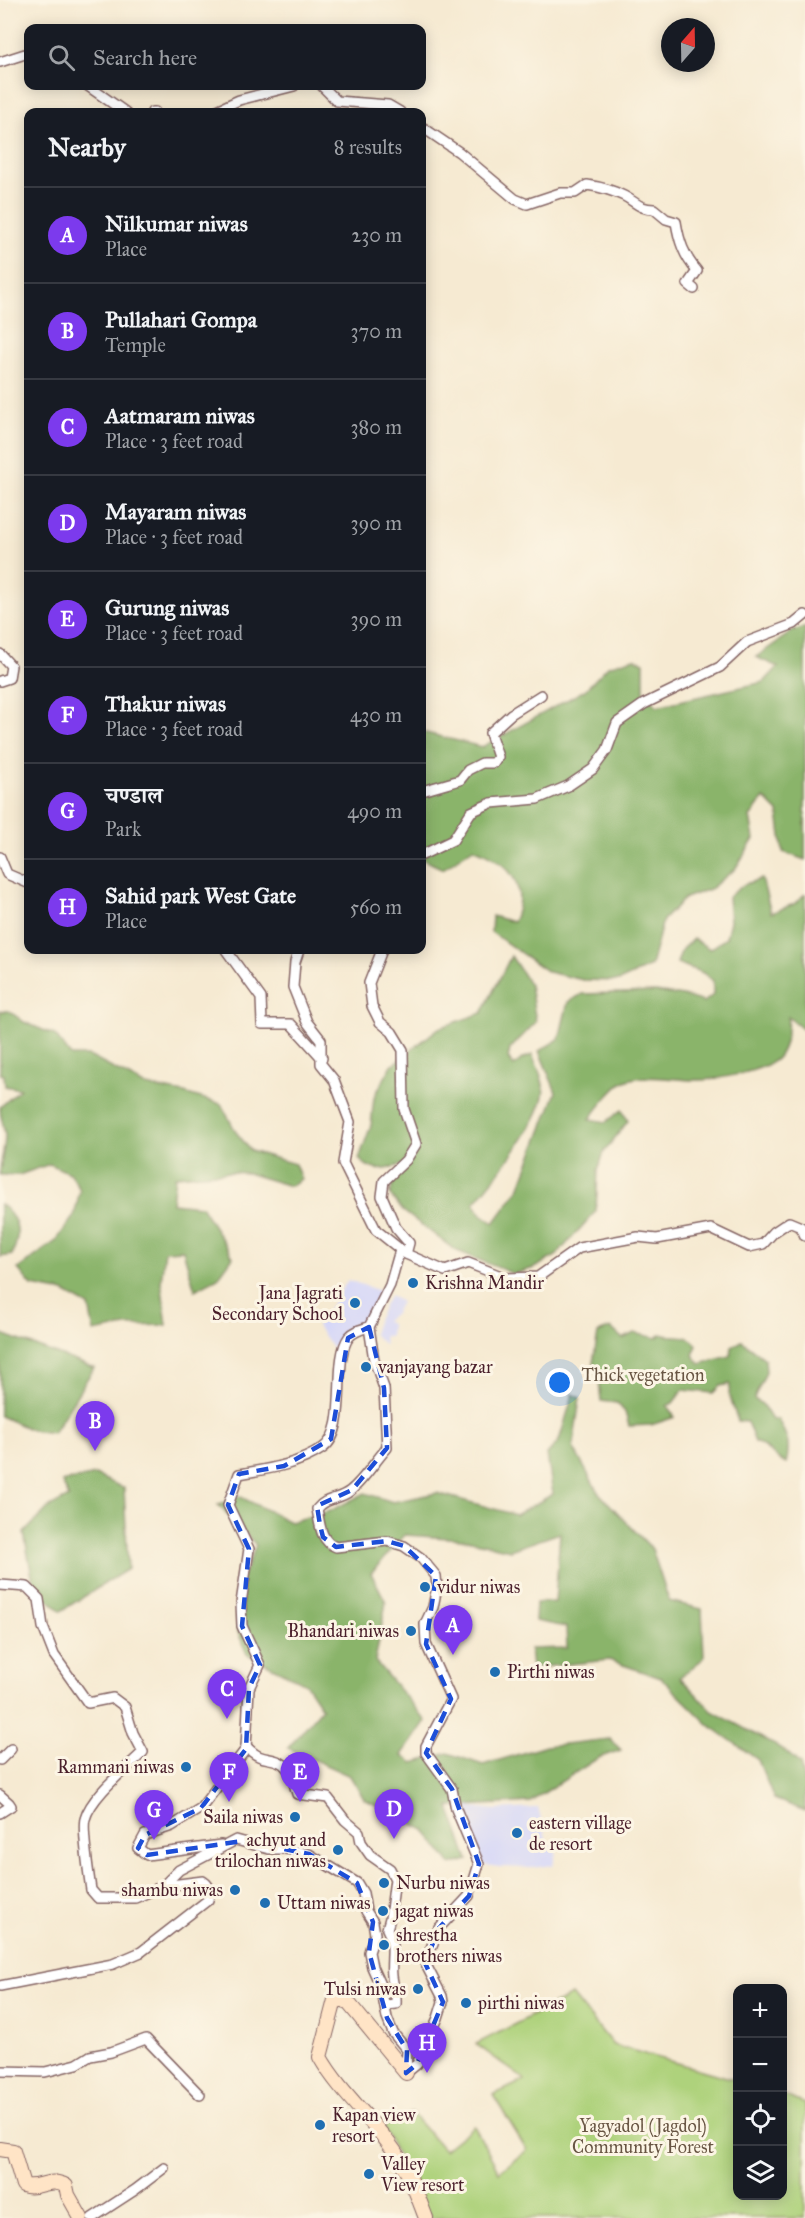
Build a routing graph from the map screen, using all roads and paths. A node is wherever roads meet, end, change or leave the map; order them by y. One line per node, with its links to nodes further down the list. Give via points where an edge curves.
1 (24, 55): 2 (street)
2 (0, 62)
3 (94, 90): 6 (street)
4 (278, 90): 7 (street)
5 (326, 90): 8 (street, via 337,101)
6 (119, 108)
7 (222, 108)
8 (393, 108)
9 (426, 130): 10 (street, via 515,199 527,204 560,193 575,193 587,185 603,187 644,209 654,209 676,222 680,244 697,270 688,284)
10 (694, 288)
11 (805, 615): 16 (street, via 794,624 747,642 720,667 644,704 616,723 607,750 592,769 568,786 537,799 491,803 471,812 453,840)
12 (0, 654): 13 (street, via 11,666 9,678)
13 (0, 681)
14 (542, 695): 15 (street, via 489,733 498,757 494,763 482,763 468,770 460,780)
15 (426, 790)
16 (426, 853)
17 (0, 857): 18 (street, via 7,874)
18 (24, 881)
19 (229, 954): 22 (street, via 261,998 262,1023 291,1024)
20 (298, 954): 22 (street, via 293,987 307,1022 321,1040)
21 (380, 954): 24 (street, via 369,983 372,1006 403,1050 404,1109 416,1144 384,1181 382,1196 396,1228 409,1243)
22 (322, 1058): 24 (street, via 321,1064 334,1080 350,1122 343,1163 376,1230)
23 (805, 1236): 24 (street, via 801,1227 789,1222 763,1244 749,1247 711,1229 657,1239 638,1237 579,1248 538,1277 506,1278 468,1263 445,1270)
24 (405, 1254): 25 (street)
25 (369, 1327): 27 (street, via 348,1338 342,1359 338,1413 331,1439 324,1448 284,1466 239,1474 228,1505 249,1549 241,1603 242,1626 260,1665 249,1688); 37 (street, via 374,1360 384,1388 387,1448 352,1490 321,1503 317,1509 320,1525 323,1537 336,1547 387,1541 404,1546 436,1576 433,1606 425,1624 426,1644 451,1699 426,1753 452,1789 456,1809 479,1864 469,1896 439,1928 424,1964 443,2002 417,2064)
26 (0, 1585): 33 (street, via 27,1587 39,1599 43,1627 54,1655 88,1703 113,1698 125,1707 143,1752 93,1803 84,1820 91,1890 98,1898 135,1898)
27 (246, 1746): 32 (street, via 201,1808 172,1826 145,1834 138,1848 147,1855); 35 (street, via 255,1756 282,1763 291,1773 297,1794 328,1798 359,1832 370,1855 390,1869 395,1879 387,1929 392,1938 392,1975 397,1993 396,2004)
28 (11, 1749): 29 (street)
29 (0, 1760)
30 (0, 1795): 31 (street, via 10,1806)
31 (0, 1813)
32 (226, 1845): 33 (street, via 179,1870); 35 (street, via 243,1840 269,1849 309,1854 357,1883 375,1934 369,1952)
33 (163, 1886): 34 (street, via 203,1881 210,1891 208,1900 141,1952 113,1964)
34 (0, 1986)
35 (385, 2005): 37 (street, via 393,2033 407,2050)
36 (0, 2071): 38 (street, via 45,2072 146,2039)
37 (406, 2073): 43 (street, via 346,2000 335,2000 320,2057 333,2079 403,2164)
38 (200, 2095)
39 (0, 2149): 41 (street, via 14,2153 23,2185 55,2181 66,2186)
40 (164, 2168): 42 (street)
41 (81, 2218)
42 (92, 2218)
43 (426, 2218)

